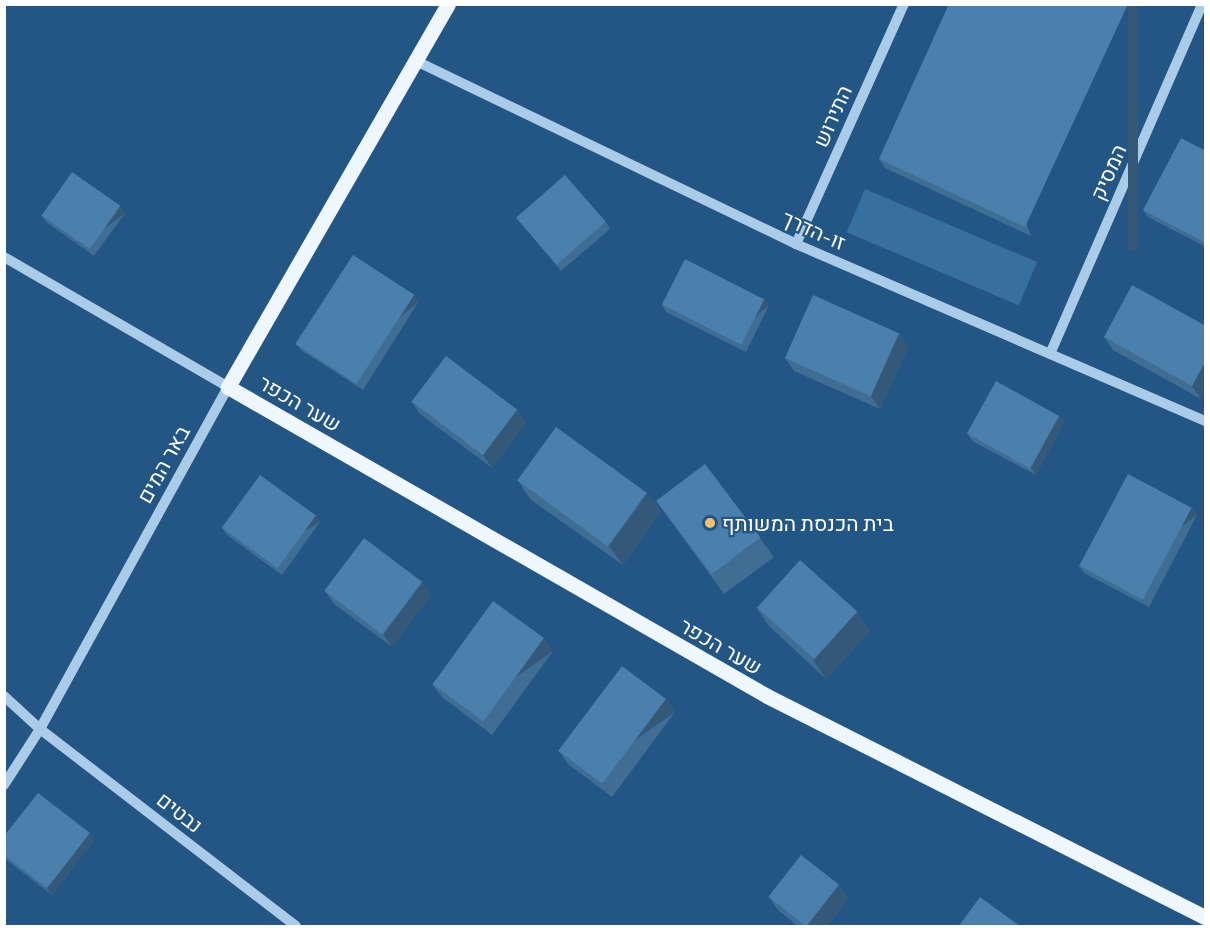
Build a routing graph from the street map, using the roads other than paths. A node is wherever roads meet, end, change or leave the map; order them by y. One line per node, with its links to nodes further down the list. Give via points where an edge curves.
1 (448, 4): 4 (main road)
2 (904, 4): 5 (street, התירוש)
3 (1202, 4): 7 (street, המסיק)
4 (414, 60): 5 (street, זו-הדרך); 8 (main road)
5 (796, 244): 7 (street, זו-הדרך)
6 (4, 257): 8 (street)
7 (1050, 354): 9 (street, זו-הדרך)
8 (228, 387): 11 (street, באר המים); 13 (main road, שער הכפר, via 767,696)
9 (1206, 421)
10 (4, 696): 11 (street, נבטים)
11 (40, 729): 12 (street, באר המים); 14 (street, נבטים)
12 (4, 785)
13 (1206, 918)
14 (296, 927)

